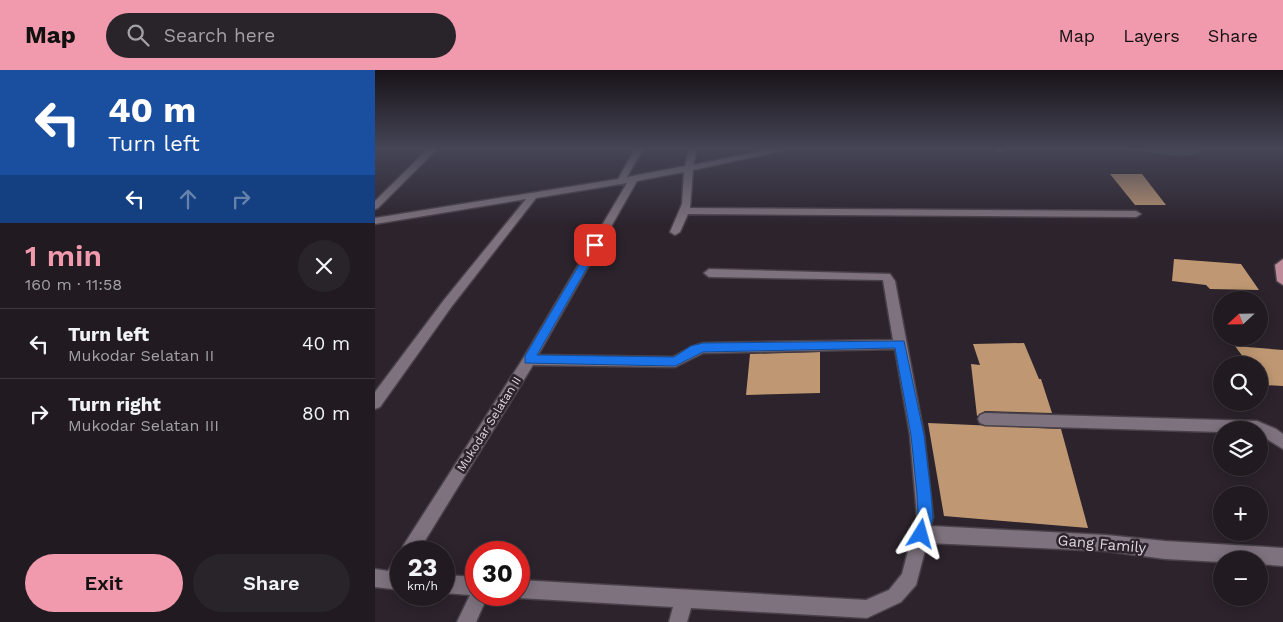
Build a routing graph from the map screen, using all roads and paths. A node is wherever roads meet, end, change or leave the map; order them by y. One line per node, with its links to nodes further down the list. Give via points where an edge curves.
1 (407, 175): 8 (street)
2 (625, 175): 6 (street)
3 (657, 175): 5 (street)
4 (688, 175): 9 (street)
5 (634, 179): 6 (street); 17 (street, Mukodar Selatan II)
6 (621, 181): 7 (street)
7 (533, 196): 11 (street); 18 (street, via 448,303)
8 (375, 206)
9 (685, 211): 10 (street); 12 (street)
10 (1136, 214)
11 (375, 221)
12 (675, 232)
13 (1283, 262): 15 (main road, via 1280,265)
14 (709, 273): 16 (street, via 886,278)
15 (1283, 281)
16 (900, 344): 17 (street, via 703,348 675,362); 21 (street, via 924,494 925,518)
17 (529, 360): 22 (street, Mukodar Selatan II)
18 (375, 403)
19 (985, 419): 20 (street, via 1257,427)
20 (1283, 443)
21 (921, 534): 23 (street, Gang Family, via 1106,543); 25 (street, via 910,579 895,596 867,609)
22 (416, 541)
23 (1283, 557)
24 (530, 590): 25 (street)
25 (684, 600): 28 (street)
26 (473, 606): 27 (street)
27 (465, 622)
28 (678, 622)

